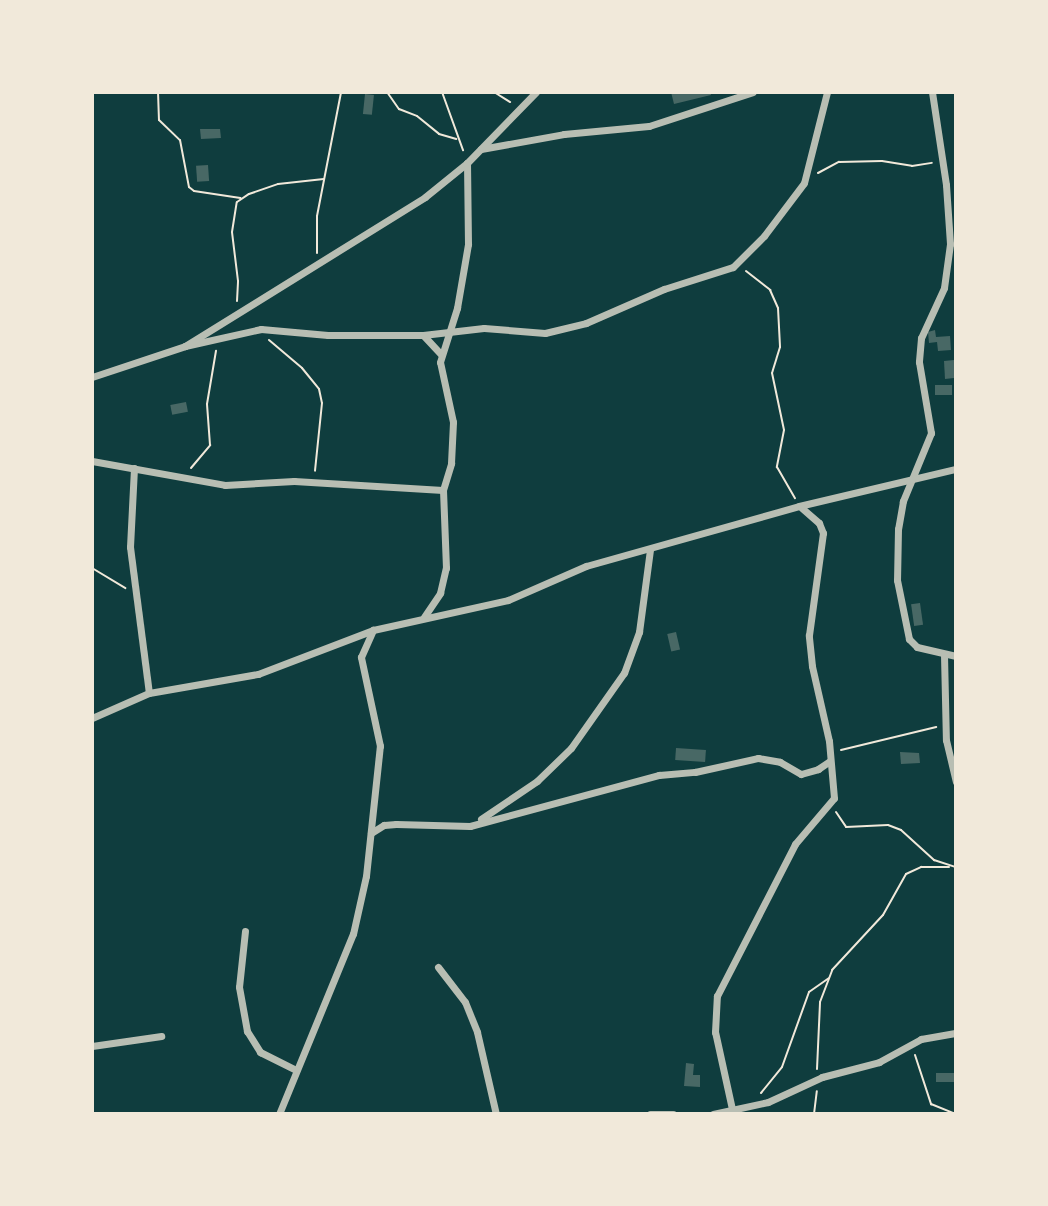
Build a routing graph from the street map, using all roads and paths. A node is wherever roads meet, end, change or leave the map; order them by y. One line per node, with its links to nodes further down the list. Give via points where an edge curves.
1 (158, 92): 17 (path, via 159,120 180,140 189,187)
2 (341, 92): 15 (path)
3 (387, 92): 11 (path, via 399,109)
4 (442, 92): 11 (path)
5 (494, 92): 10 (path)
6 (536, 92): 10 (street)
7 (753, 92): 12 (street, via 649,126)
8 (827, 92): 16 (street)
9 (932, 92): 13 (street)
10 (519, 111): 12 (street)
11 (456, 139): 14 (path)
12 (479, 150): 14 (street)
13 (943, 158): 16 (path, via 912,166 839,162); 32 (street, via 950,244 944,288 921,338 919,362 931,433)
14 (467, 163): 18 (street, via 425,197); 22 (street, via 468,244 457,308)
15 (324, 179): 17 (path, via 278,184); 18 (path)
16 (804, 183): 19 (street)
17 (242, 198): 20 (path, via 233,214)
18 (316, 262): 25 (street)
19 (733, 267): 22 (street, via 664,289 586,323 545,333 484,328); 35 (path, via 762,280 778,308 780,347 772,373 784,430 777,467)
20 (236, 308)
21 (255, 330): 23 (street); 24 (street); 33 (path, via 285,352 319,389)
22 (447, 332): 23 (street); 26 (street)
23 (423, 335): 26 (street)
24 (219, 338): 25 (street); 31 (path, via 207,404 210,445)
25 (185, 346): 27 (street)
26 (441, 354): 34 (street, via 453,422)
27 (92, 377)
28 (92, 461): 29 (street)
29 (134, 468): 31 (street); 38 (street, via 129,531)
30 (956, 469): 32 (street)
31 (181, 476): 33 (street, via 225,485)
32 (912, 482): 35 (street); 41 (street, via 898,529 900,606 909,639)
33 (314, 483): 34 (street)
34 (443, 490): 39 (street, via 446,568 440,593)
35 (800, 507): 36 (street); 46 (street, via 823,533 809,635)
36 (650, 550): 39 (street, via 586,566 508,600); 49 (street, via 639,632 613,691 571,748 537,781)
37 (92, 568): 38 (path)
38 (136, 594): 43 (street)
39 (424, 617): 40 (street)
40 (373, 630): 43 (street, via 258,674); 50 (street, via 361,657 380,746)
41 (944, 655): 42 (street); 45 (street)
42 (956, 656)
43 (149, 693): 44 (street)
44 (92, 718)
45 (945, 725): 46 (path); 47 (street)
46 (830, 757): 48 (street); 49 (street, via 818,769 801,774 758,758 659,775)
47 (956, 782)
48 (833, 801): 51 (path, via 843,826 888,825 901,830); 63 (street, via 795,844 717,996 715,1032)
49 (470, 826): 50 (street, via 396,824)
50 (371, 833): 60 (street, via 353,934)
51 (949, 867): 52 (path); 55 (path, via 921,867 906,874 883,915)
52 (956, 867)
53 (245, 931): 60 (street, via 239,987 247,1031 260,1052)
54 (438, 967): 65 (street, via 465,1002 477,1032)
55 (829, 977): 61 (path, via 820,1002); 62 (path, via 809,992 782,1067)
56 (956, 1033): 59 (street)
57 (161, 1036): 58 (street)
58 (92, 1046)
59 (908, 1046): 61 (street, via 879,1062); 70 (path, via 931,1104)
60 (296, 1070): 64 (street)
61 (817, 1080): 62 (street); 69 (path)
62 (750, 1106): 63 (street)
63 (732, 1109): 68 (street)
64 (279, 1114)
65 (496, 1114)
66 (650, 1114): 67 (street)
67 (669, 1114)
68 (713, 1114)
69 (814, 1114)
70 (956, 1114)

